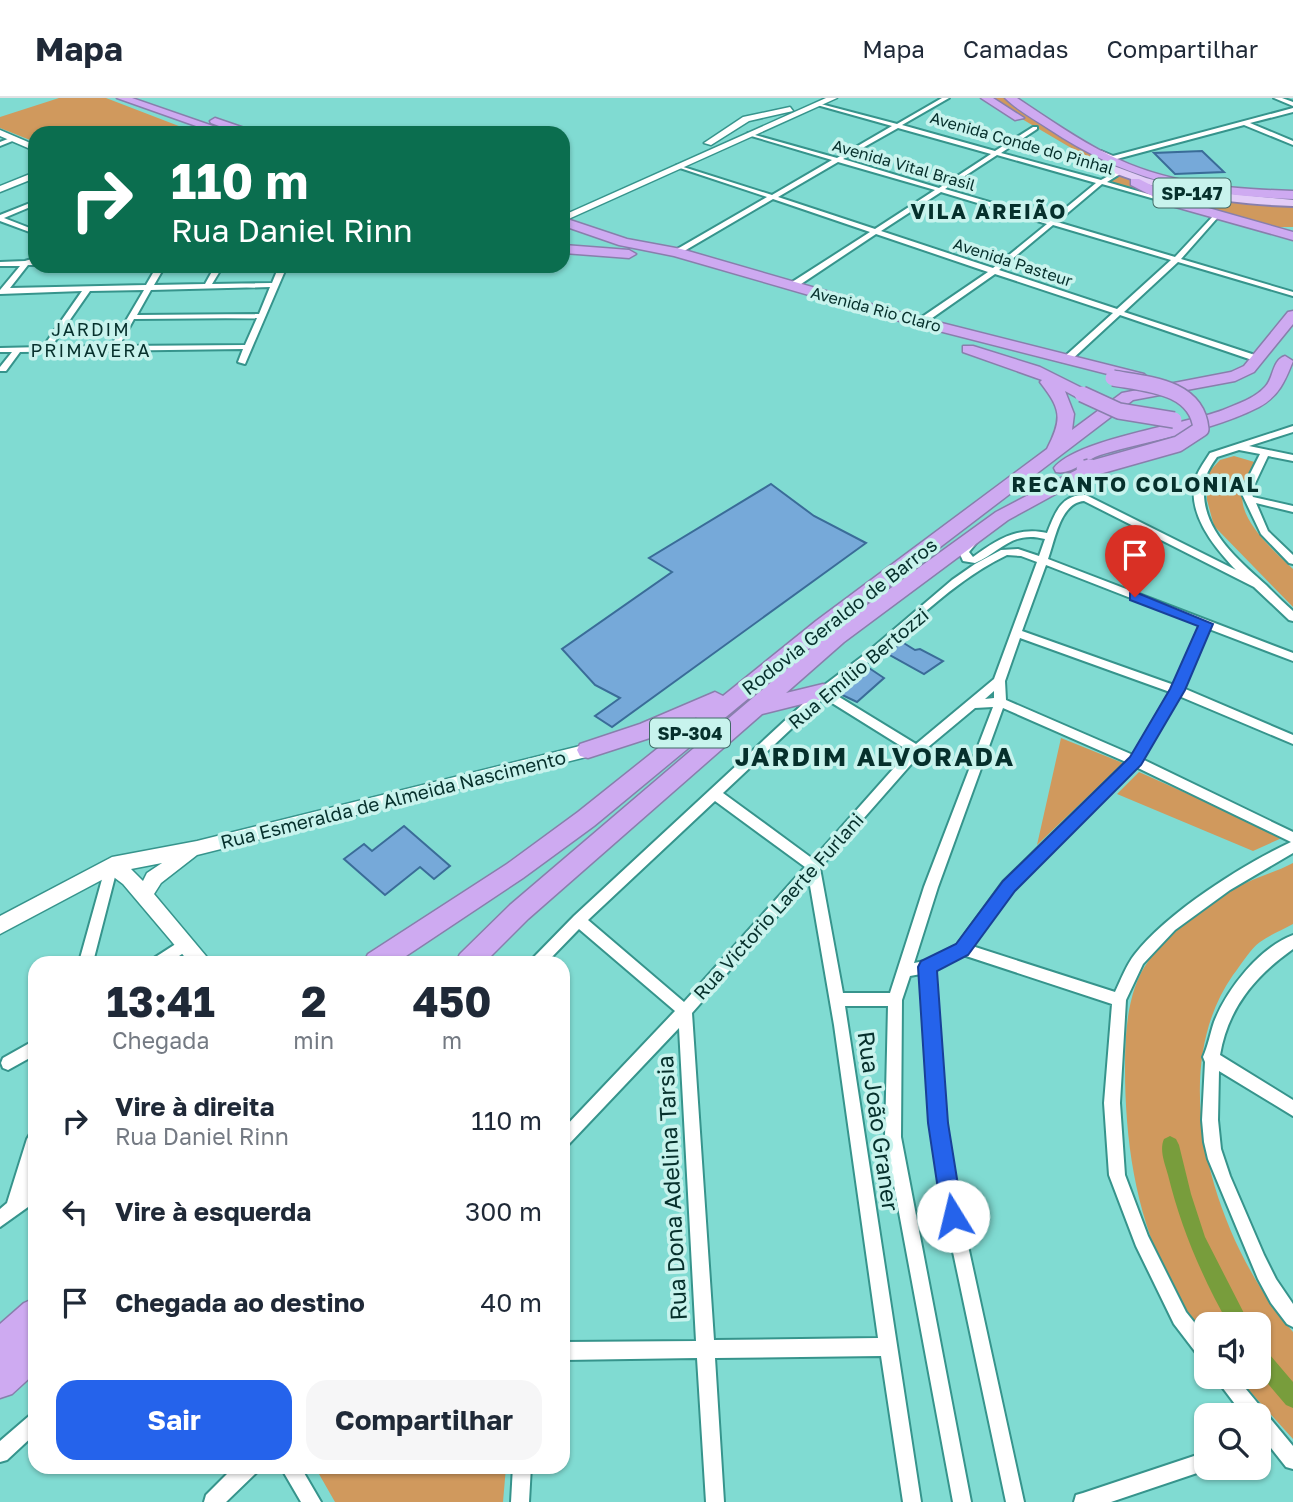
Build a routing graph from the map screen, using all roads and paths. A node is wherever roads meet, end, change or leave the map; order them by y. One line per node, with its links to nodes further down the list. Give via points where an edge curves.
1 (122, 98): 16 (highway)
2 (149, 98): 17 (highway)
3 (833, 98): 8 (main road)
4 (946, 98): 15 (street)
5 (986, 98): 13 (highway, SP-147)
6 (1010, 98): 13 (highway, SP-147)
7 (1277, 98): 9 (street)
8 (820, 101): 11 (main road); 15 (street, Avenida Conde do Pinhal)
9 (1293, 104)
10 (1293, 110): 14 (street)
11 (788, 114): 12 (main road); 18 (main road)
12 (752, 118): 18 (main road, via 769,120); 28 (main road)
13 (1037, 122): 25 (street); 27 (highway, SP-147); 27 (highway, SP-147)
14 (1246, 124): 22 (street); 27 (street)
15 (897, 125): 25 (street, Avenida Conde do Pinhal); 26 (street)
16 (206, 126)
17 (228, 126)
18 (770, 126): 20 (main road)
19 (0, 133): 21 (main road)
20 (750, 134): 26 (street, Avenida Vital Brasil); 28 (main road)
21 (13, 139): 23 (street); 24 (main road)
22 (1293, 143)
23 (0, 144)
24 (28, 145)
25 (992, 153): 31 (street, Avenida Conde do Pinhal); 33 (street)
26 (837, 159): 33 (street, Avenida Vital Brasil); 35 (street)
27 (1105, 159): 29 (main road, SP-147); 34 (highway, via 1166,180 1228,192); 34 (main road, SP-147, via 1144,177 1196,191 1245,197)
28 (674, 165): 35 (street, Avenida Pasteur); 39 (main road)
29 (1119, 173): 31 (street); 36 (highway, Avenida Conde do Pinhal); 37 (main road, SP-147, via 1206,196)
30 (28, 178): 32 (main road)
31 (1100, 183): 36 (street, Avenida Conde do Pinhal); 43 (street)
32 (0, 189)
33 (937, 189): 43 (street, Avenida Vital Brasil); 45 (street)
34 (1293, 194)
35 (771, 198): 45 (street, Avenida Pasteur); 50 (street)
36 (1176, 203): 40 (highway, Avenida Conde do Pinhal)
37 (1293, 204)
38 (28, 206): 41 (street)
39 (570, 210)
40 (1217, 215): 46 (highway, Avenida Conde do Pinhal); 51 (street)
41 (0, 218): 44 (street)
42 (570, 218): 47 (highway, Avenida Rio Claro, via 583,229)
43 (1052, 223): 51 (street, Avenida Vital Brasil); 55 (street)
44 (28, 229)
45 (876, 232): 55 (street, Avenida Pasteur); 60 (street)
46 (1293, 236)
47 (615, 239): 49 (highway, via 609,248); 50 (highway, Avenida Rio Claro)
48 (570, 249): 49 (highway, Avenida Rio Claro)
49 (598, 251): 82 (highway, Avenida Rio Claro, via 697,269)
50 (676, 252): 60 (highway, Avenida Rio Claro)
51 (1175, 260): 65 (street, Avenida Vital Brasil); 66 (street)
52 (28, 262): 53 (street)
53 (0, 264)
54 (28, 266): 64 (street)
55 (994, 271): 66 (street, Avenida Pasteur); 71 (street)
56 (157, 273): 62 (street)
57 (215, 273): 61 (street)
58 (280, 273): 59 (street)
59 (275, 285): 61 (street); 68 (street)
60 (792, 286): 69 (highway, Avenida Rio Claro)
61 (207, 287): 62 (street)
62 (148, 288): 63 (street); 70 (street)
63 (87, 289): 64 (street); 73 (street)
64 (2, 293)
65 (1293, 294)
66 (1120, 312): 78 (street, Avenida Pasteur); 79 (street)
67 (1293, 315): 78 (highway)
68 (262, 316): 70 (street); 72 (street)
69 (897, 316): 71 (highway, Avenida Rio Claro); 94 (highway, bridge, via 1044,362 1175,393 1197,408 1202,418 1201,429 1178,443 1086,470)
70 (131, 317): 74 (street)
71 (922, 321): 79 (highway, Avenida Rio Claro)
72 (248, 347): 74 (street); 80 (street)
73 (46, 349): 74 (street); 76 (street)
74 (113, 349)
75 (0, 350): 76 (street)
76 (18, 350): 81 (street)
77 (1289, 355): 86 (highway, via 1265,385); 94 (highway, via 1266,397 1224,415 1090,453)
78 (1258, 359): 83 (highway, via 1249,369)
79 (1066, 360): 84 (highway, Avenida Rio Claro)
80 (242, 362)
81 (4, 369)
82 (1035, 370): 85 (highway, Avenida Rio Claro); 91 (highway, via 1065,400 1069,417)
83 (1214, 381): 84 (highway); 86 (highway, via 1238,386)
84 (1191, 384): 91 (highway, via 1128,396)
85 (1082, 394): 87 (highway, Avenida Rio Claro, bridge, via 1119,411)
86 (1245, 399): 87 (highway)
87 (1174, 420)
88 (1293, 429): 89 (street)
89 (1235, 447): 90 (street); 104 (street, via 1213,455 1201,473 1202,516 1212,540)
90 (1265, 453): 92 (street); 93 (street, via 1246,492)
91 (1051, 454): 94 (highway, SP-304)
92 (1293, 458)
93 (1249, 499): 95 (street); 102 (street, via 1264,532)
94 (1000, 506): 96 (highway, Rodovia Geraldo de Barros / SP-304); 107 (highway, Rodovia Geraldo de Barros / SP-304)
95 (1293, 509)
96 (982, 531): 100 (street, via 964,552); 115 (highway, Rodovia Geraldo de Barros / SP-304, via 837,637)
97 (1049, 537): 98 (street, via 1023,532); 101 (street); 104 (street, via 1061,509 1073,499 1086,498)
98 (1007, 538): 99 (street); 100 (street)
99 (1014, 552): 101 (street); 103 (street, Rua Emílio Bertozzi, via 1004,552)
100 (971, 559): 103 (street)
101 (1041, 560): 106 (street); 108 (street)
102 (1293, 561)
103 (954, 586): 112 (street, Rua Emílio Bertozzi)
104 (1262, 587): 105 (street)
105 (1293, 617)
106 (1206, 624): 109 (street); 111 (street)
107 (822, 626): 117 (highway, via 708,704); 120 (highway, Rodovia Geraldo de Barros / SP-304)
108 (1016, 633): 110 (street); 111 (street)
109 (1293, 657)
110 (999, 681): 113 (street); 114 (street, Rua Victorio Laerte Furlani)
111 (1177, 690): 116 (street); 119 (street)
112 (823, 692): 115 (highway); 118 (street); 121 (street, Rua Emílio Bertozzi)
113 (1000, 702): 114 (street); 119 (street); 141 (street)
114 (970, 704): 118 (street, Rua Victorio Laerte Furlani)
115 (751, 709): 128 (highway, Rodovia Geraldo de Barros / SP-304)
116 (1293, 740)
117 (588, 750): 120 (highway, via 627,756); 124 (main road, Rua Esmeralda de Almeida Nascimento)
118 (917, 750): 126 (street, Rua Victorio Laerte Furlani)
119 (1135, 761): 122 (street); 133 (street, via 1009,886)
120 (642, 772): 128 (highway, via 644,784 639,795); 137 (highway, Rodovia Geraldo de Barros / SP-304, via 515,871)
121 (716, 795): 126 (street); 129 (street, Rua Emílio Bertozzi)
122 (1293, 838)
123 (1293, 847): 144 (street, via 1225,886 1170,926 1138,960)
124 (197, 848): 125 (main road, Rua Esmeralda de Almeida Nascimento); 127 (main road, Rua Esmeralda de Almeida Nascimento, via 154,878)
125 (112, 865): 127 (main road); 130 (main road, Rua Esmeralda de Almeida Nascimento); 134 (street)
126 (813, 866): 142 (street, Rua João Graner); 145 (street, Rua Victorio Laerte Furlani)
127 (144, 895): 132 (main road)
128 (519, 912): 138 (highway, Rodovia Geraldo de Barros / SP-304)
129 (579, 920): 139 (street, Rua Emílio Bertozzi); 145 (street)
130 (0, 926)
131 (1292, 943): 147 (street, via 1269,957 1231,999)
132 (185, 944): 135 (street); 136 (main road)
133 (962, 949): 140 (street); 144 (street)
134 (88, 956)
135 (168, 956)
136 (196, 956)
137 (386, 956)
138 (479, 956)
139 (544, 956)
140 (927, 967): 141 (street); 181 (street, via 938,1123 948,1187)
141 (905, 970): 143 (street)
142 (839, 999): 143 (street); 159 (street, Rua João Graner)
143 (895, 1000): 180 (street, via 893,1137)
144 (1119, 1000): 157 (street, via 1112,1103 1117,1175 1142,1240 1180,1318)
145 (685, 1011): 150 (street, Rua Victorio Laerte Furlani); 160 (street, Rua Dona Adelina Tarsia)
146 (28, 1051): 148 (street)
147 (1210, 1057): 149 (street); 155 (street, via 1213,1148 1258,1259)
148 (8, 1063)
149 (1293, 1109)
150 (570, 1133)
151 (28, 1163): 153 (street)
152 (28, 1198): 153 (street)
153 (15, 1208): 154 (street)
154 (0, 1219)
155 (1293, 1318)
156 (28, 1320): 158 (highway)
157 (1194, 1336)
158 (0, 1346)
159 (886, 1347): 160 (street); 179 (street, Rua João Graner)
160 (705, 1349): 161 (street); 178 (street, Rua Dona Adelina Tarsia)
161 (570, 1351)
162 (28, 1356): 163 (highway)
163 (0, 1382)
164 (1235, 1389): 165 (street)
165 (1246, 1403)
166 (28, 1428): 168 (street)
167 (1271, 1444): 169 (street)
168 (0, 1453)
169 (1293, 1460)
170 (1194, 1465): 174 (street)
171 (241, 1474): 175 (street)
172 (294, 1474): 176 (street)
173 (522, 1474): 177 (street)
174 (1089, 1501)
175 (213, 1502)
176 (312, 1502)
177 (520, 1502)
178 (715, 1502)
179 (912, 1502)
180 (962, 1502)
181 (1015, 1502)

